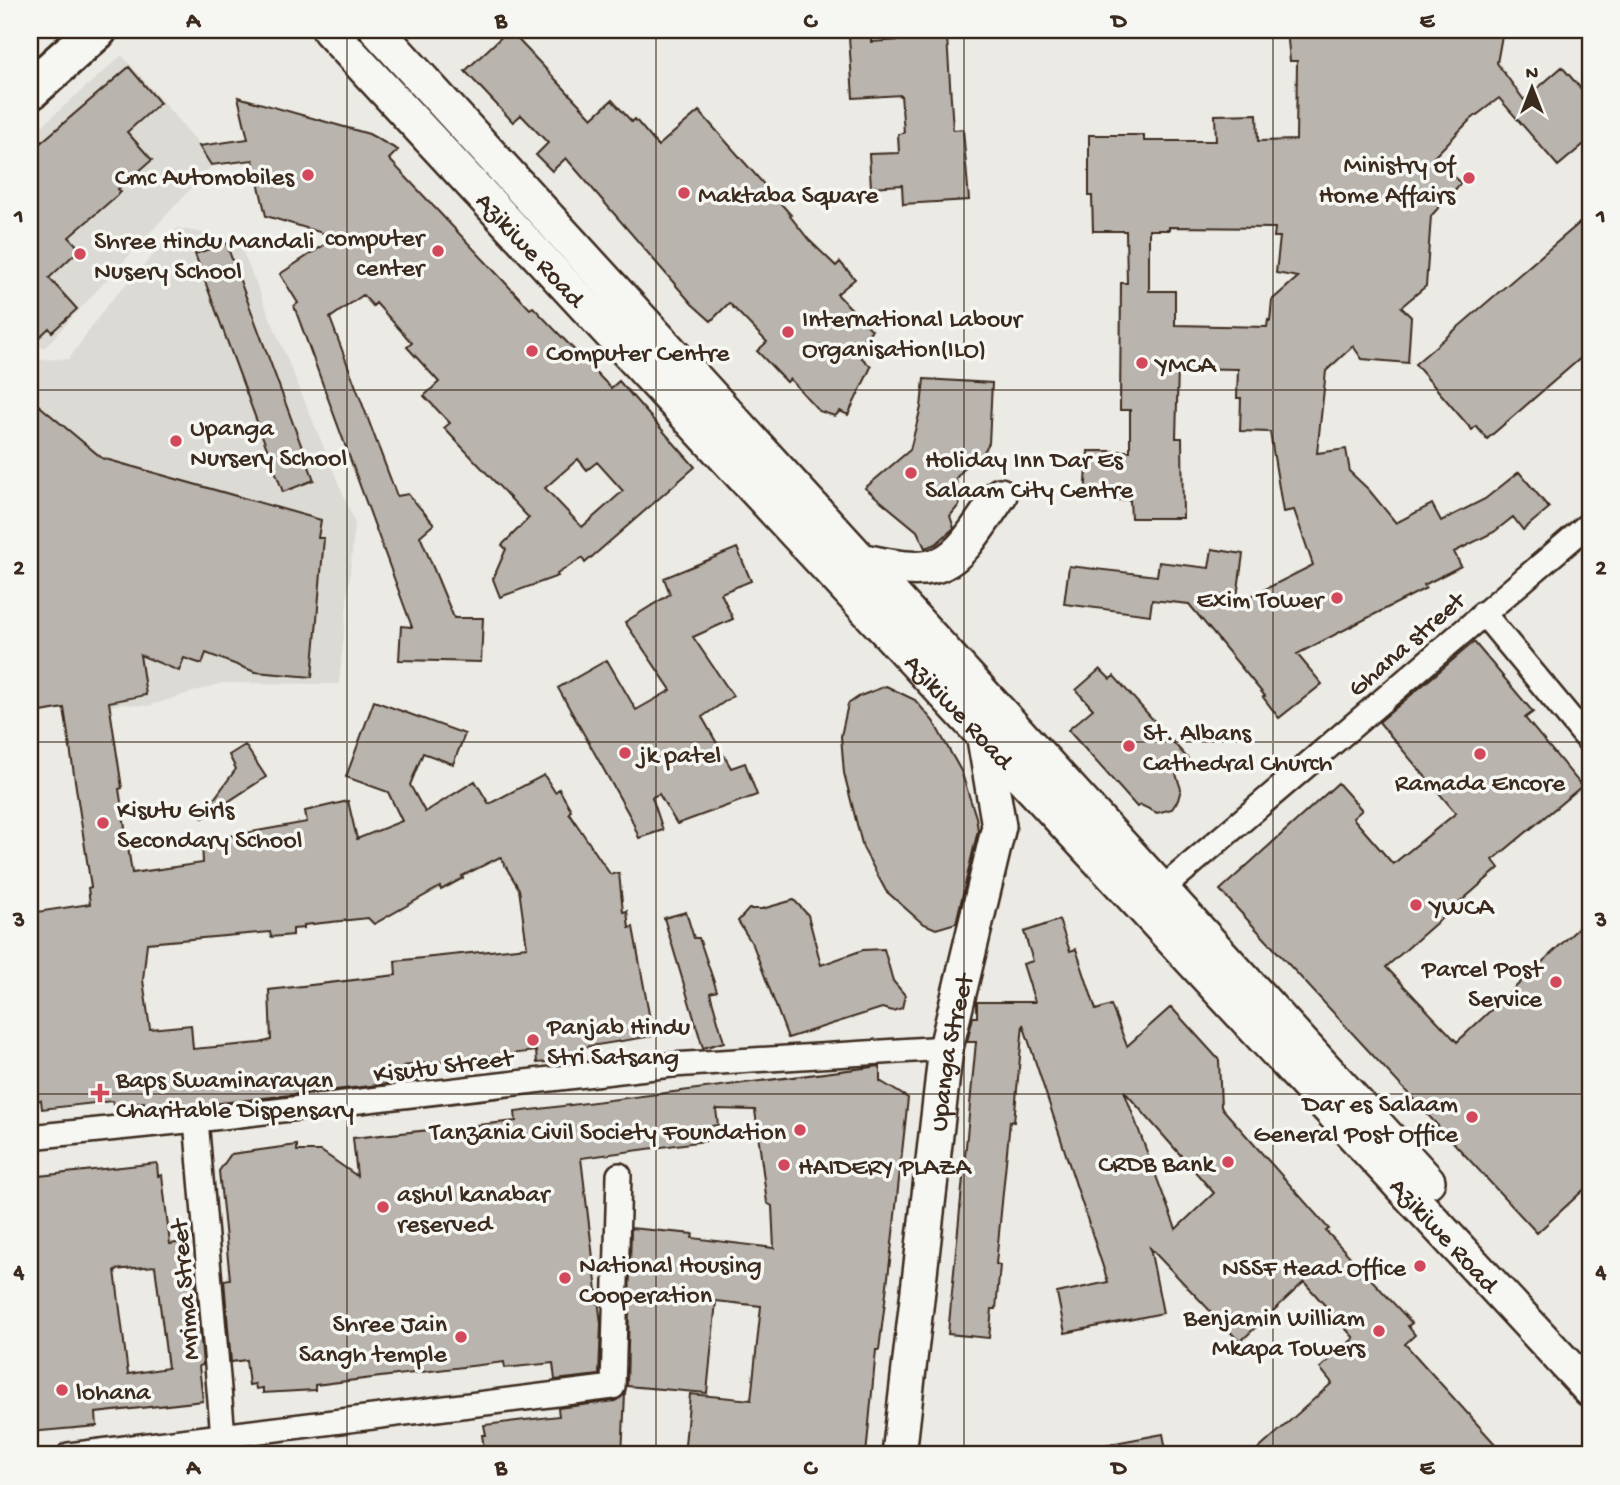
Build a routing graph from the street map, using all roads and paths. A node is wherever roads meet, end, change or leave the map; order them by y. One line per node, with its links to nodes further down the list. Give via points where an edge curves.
1 (97, 30): 4 (highway)
2 (329, 30): 10 (street, Azikiwe Road)
3 (377, 30): 7 (street, Azikiwe Road)
4 (30, 90)
5 (1000, 495): 7 (street, via 966,546 943,563 910,569)
6 (1590, 523): 8 (street, Ghana street)
7 (861, 560): 9 (street, Azikiwe Road)
8 (1483, 613): 11 (street); 14 (street, Ghana street)
9 (985, 696): 10 (street, Upanga Street); 14 (street, Azikiwe Road)
10 (983, 734): 12 (street, Azikiwe Road); 13 (street, Upanga Street)
11 (1590, 742)
12 (1066, 825): 13 (street, via 1029,817 1008,818); 20 (street, Azikiwe Road)
13 (999, 826): 15 (street, Upanga Street)
14 (1162, 889): 19 (street, Azikiwe Road)
15 (946, 1048): 16 (street, Kisutu Street, via 672,1065); 23 (street, Upanga Street)
16 (196, 1120): 17 (street, Kisutu Street); 21 (street, Mrima Street)
17 (30, 1137)
18 (619, 1175): 21 (street, via 612,1387)
19 (1590, 1359)
20 (1590, 1390)
21 (225, 1446): 22 (street)
22 (69, 1455)
23 (900, 1455)

